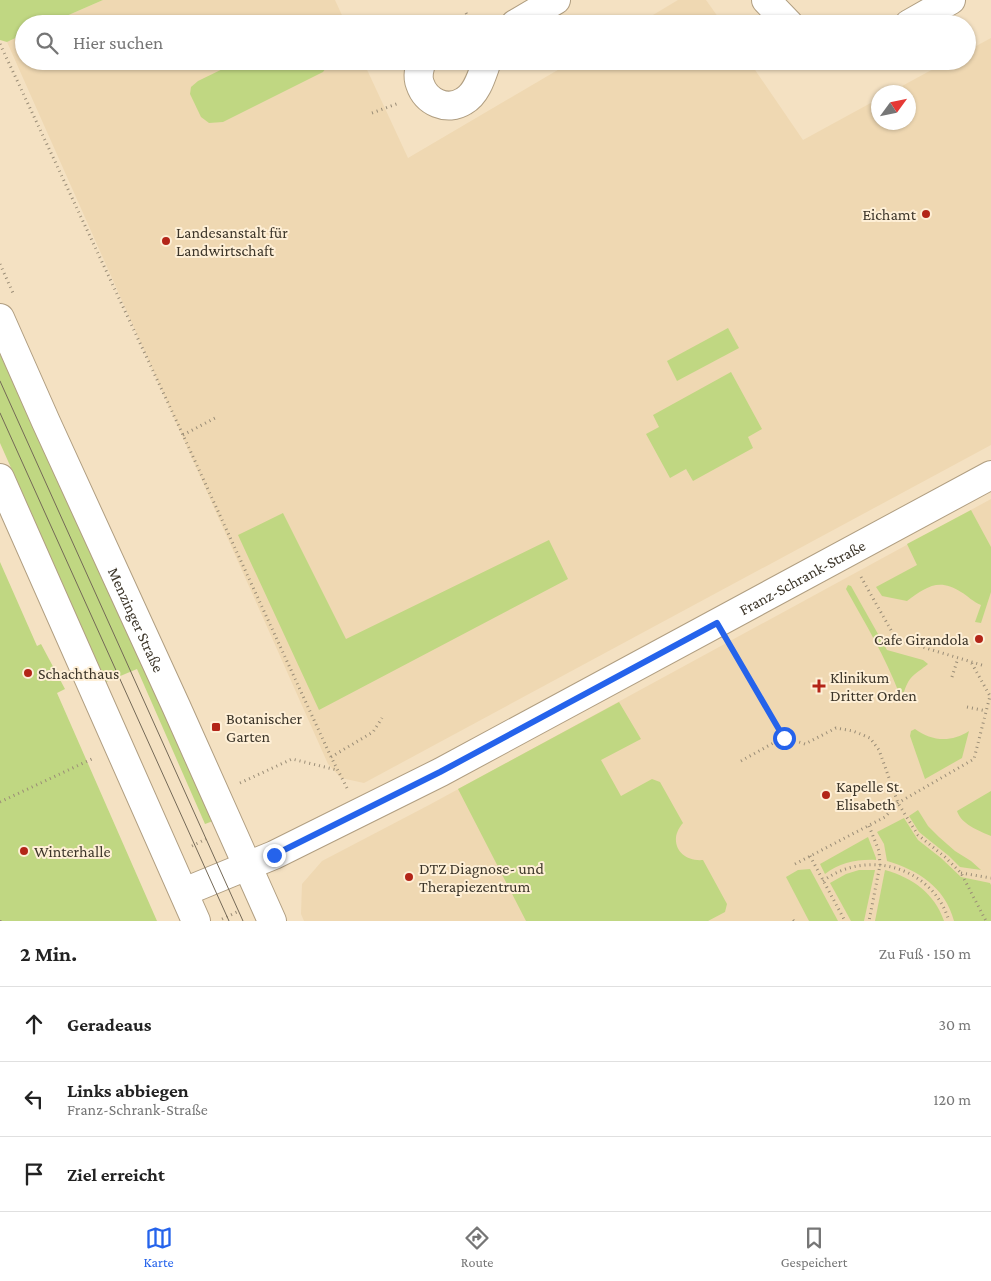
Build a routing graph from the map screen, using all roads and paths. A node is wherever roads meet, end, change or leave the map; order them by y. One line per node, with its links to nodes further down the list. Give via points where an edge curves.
1 (556, 0): 4 (street)
2 (766, 0): 5 (street)
3 (951, 0): 6 (street)
4 (530, 15)
5 (780, 15)
6 (925, 15)
7 (0, 44): 12 (path)
8 (419, 70): 9 (street, via 419,83 424,94 444,106 465,101 474,92)
9 (483, 70)
10 (0, 318): 37 (street, Menzinger Straße)
11 (215, 418): 12 (path)
12 (183, 434): 26 (path)
13 (991, 475): 15 (street, Franz-Schrank-Straße)
14 (0, 478): 41 (street)
15 (847, 553): 16 (street, Franz-Schrank-Straße); 17 (path, via 896,639)
16 (717, 623): 24 (path); 32 (street, Franz-Schrank-Straße)
17 (958, 658): 18 (path); 20 (path)
18 (971, 662): 19 (path); 22 (path, via 990,696)
19 (985, 666)
20 (952, 678)
21 (967, 707): 22 (path)
22 (986, 711): 31 (path, via 974,759)
23 (382, 718): 26 (path, via 373,732)
24 (784, 738): 27 (path); 31 (path, via 804,744 836,728 853,730 870,738 879,750)
25 (99, 756): 30 (path)
26 (331, 757): 28 (path)
27 (741, 761)
28 (338, 770): 29 (path, via 292,759); 32 (path)
29 (236, 784)
30 (0, 802)
31 (898, 803): 33 (path, via 885,817); 38 (path, via 918,835)
32 (361, 812): 37 (street, Franz-Schrank-Straße)
33 (869, 826): 34 (path); 36 (path, via 879,851)
34 (810, 856): 35 (path); 40 (path)
35 (795, 864)
36 (880, 865): 40 (path, via 858,865 832,874); 45 (path); 46 (path, via 900,869 925,884 943,906)
37 (248, 866): 41 (street, Franz-Schrank-Straße); 43 (street, Menzinger Straße)
38 (961, 873): 39 (path); 47 (path)
39 (991, 878)
40 (823, 881): 44 (path)
41 (184, 892): 42 (street)
42 (196, 921)
43 (272, 921)
44 (845, 921)
45 (869, 921)
46 (949, 921)
47 (986, 921)

